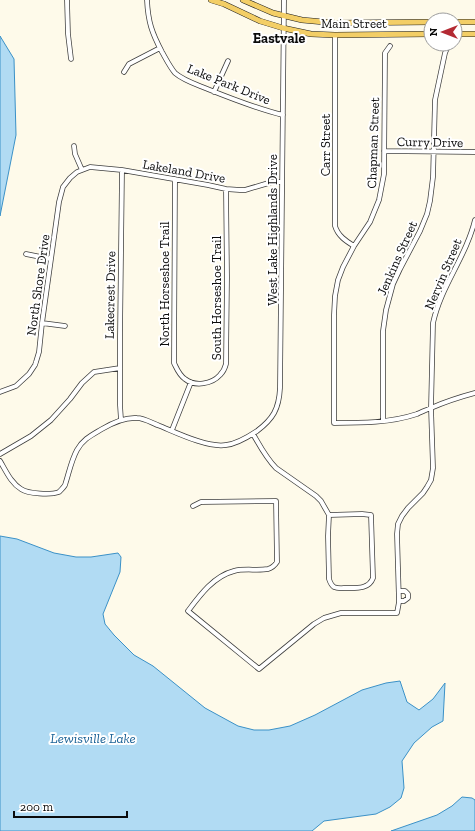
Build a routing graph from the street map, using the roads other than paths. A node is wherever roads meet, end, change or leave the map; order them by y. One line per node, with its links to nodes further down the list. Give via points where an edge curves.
1 (67, 0): 18 (street)
2 (147, 0): 16 (street, Lake Park Drive, via 150,24)
3 (211, 0): 10 (main road, Main Street)
4 (243, 0): 6 (main road, Main Street)
5 (284, 0): 6 (street, West Lake Highlands Drive)
6 (284, 16): 7 (main road, Main Street, via 324,23); 10 (street, West Lake Highlands Drive)
7 (423, 22)
8 (463, 22): 9 (main road)
9 (475, 22)
10 (283, 28): 14 (main road, Main Street, via 311,34); 22 (street, West Lake Highlands Drive)
11 (423, 34): 14 (main road, Main Street)
12 (463, 34): 13 (main road)
13 (475, 34)
14 (335, 35): 33 (street, Carr Street, via 335,226 341,237)
15 (390, 46): 24 (street, Chapman Street, via 385,53)
16 (160, 48): 20 (street, via 129,64); 21 (street, Lake Park Drive, via 179,76)
17 (445, 52): 25 (street, Jenkins Street, via 435,100)
18 (71, 59)
19 (228, 61): 21 (street)
20 (124, 72)
21 (214, 92): 22 (street, Lake Park Drive)
22 (283, 115): 30 (street, West Lake Highlands Drive)
23 (74, 146): 27 (street)
24 (384, 151): 25 (street, Curry Drive); 33 (street, Chapman Street, via 380,200 370,222)
25 (434, 152): 26 (street, Curry Drive); 44 (street, Jenkins Street, via 434,177 427,214 393,284 386,310 383,331)
26 (475, 152)
27 (82, 170): 28 (street, Lakeland Drive, via 90,167); 35 (street, North Shore Drive, via 70,178 61,192)
28 (122, 170): 29 (street, Lakeland Drive); 38 (street, Lakecrest Drive)
29 (175, 179): 31 (street, Lakeland Drive); 39 (street, North Horseshoe Trail, via 174,363 183,378)
30 (282, 182): 31 (street, Lakeland Drive, via 272,182 245,190); 46 (street, West Lake Highlands Drive, via 280,399 270,420)
31 (226, 189): 39 (street, South Horseshoe Trail, via 226,364 220,376 211,381)
32 (475, 220): 42 (street, Nervin Street, via 465,249 436,311)
33 (354, 246): 44 (street, Chapman Street, via 338,280 335,296 334,423)
34 (26, 254): 35 (street)
35 (51, 259): 36 (street, North Shore Drive)
36 (42, 323): 37 (street); 40 (street, North Shore Drive, via 35,365 26,378 16,386)
37 (65, 326)
38 (120, 368): 43 (street, Lakecrest Drive); 47 (street, via 94,372 51,420 31,436)
39 (191, 382): 45 (street)
40 (0, 392)
41 (475, 393): 42 (street)
42 (431, 408): 44 (street, via 417,414); 51 (street, Nervin Street, via 431,480 398,524)
43 (121, 420): 45 (street, West Lake Highlands Drive, via 139,418); 48 (street, West Lake Highlands Drive, via 106,426 82,442 74,456 65,485 59,491 43,494 22,490 12,481)
44 (383, 421)
45 (172, 430): 46 (street, West Lake Highlands Drive, via 200,442 221,446)
46 (253, 434): 50 (street, via 271,463 316,496)
47 (0, 454)
48 (0, 461)
49 (193, 506): 52 (street, via 201,502 276,501 276,564 268,569 233,571 220,577 188,611 259,669 324,618 342,613 398,613)
50 (329, 516): 50 (street, via 371,515 373,578 368,585 360,588 335,588 331,584 328,565)
51 (399, 591): 52 (street, Nervin Street); 52 (street, via 408,594 408,598)
52 (399, 601)

